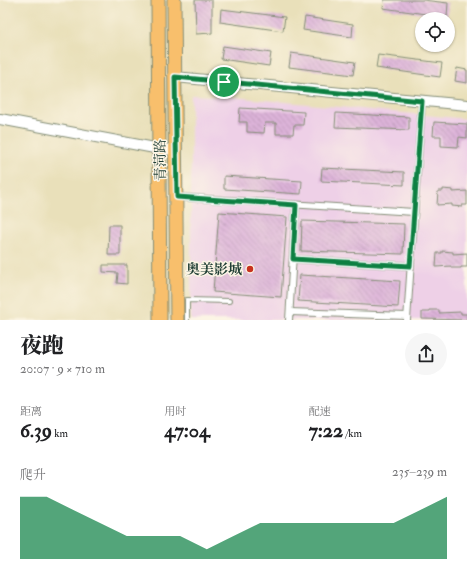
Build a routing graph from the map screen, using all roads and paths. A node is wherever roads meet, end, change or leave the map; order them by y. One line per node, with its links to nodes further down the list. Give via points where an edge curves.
1 (158, 0): 7 (main road, 青菏路)
2 (174, 0): 3 (main road, 青菏路)
3 (175, 77): 4 (street); 8 (main road, 青菏路)
4 (422, 101): 5 (street); 11 (street)
5 (467, 105)
6 (0, 119): 7 (street)
7 (160, 149): 8 (street); 17 (main road, 青菏路)
8 (176, 150): 9 (main road, 青菏路)
9 (177, 197): 10 (street); 18 (main road, 青菏路)
10 (296, 205): 11 (street); 12 (street)
11 (414, 212): 13 (street)
12 (293, 259): 13 (street); 15 (street)
13 (410, 266): 16 (street)
14 (229, 301): 19 (lane, via 188,300)
15 (290, 312): 16 (street); 20 (street)
16 (407, 318)
17 (160, 320)
18 (177, 320)
19 (187, 320)
20 (289, 320)

